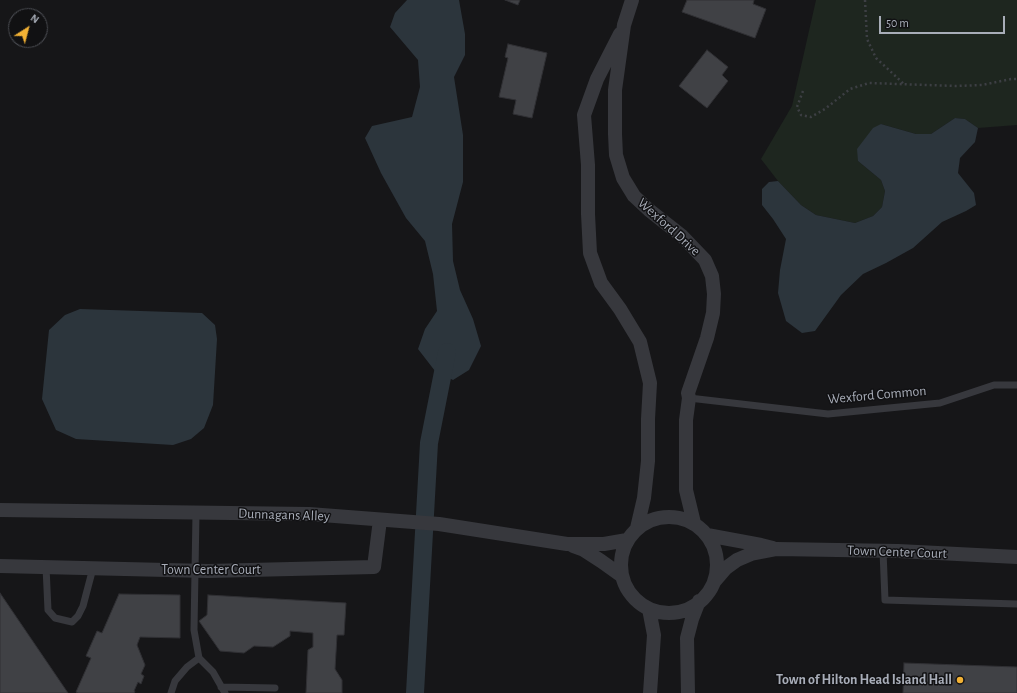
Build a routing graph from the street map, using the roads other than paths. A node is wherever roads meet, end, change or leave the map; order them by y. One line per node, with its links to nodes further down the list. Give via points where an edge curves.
1 (632, 0): 2 (street, Wexford Drive)
2 (624, 25): 4 (street, Wexford Drive, via 615,90 616,155 623,178 634,196 682,236 705,260 712,276 713,313 688,393); 9 (street, Wexford Drive, via 597,79 584,115 590,253 601,283 640,342 650,383 648,461 644,498)
3 (1017, 385): 4 (lane, Wexford Common, via 994,385 940,403 828,414)
4 (689, 398): 8 (street, Wexford Drive, via 686,420 686,490)
5 (0, 510): 6 (street, Dunnagans Alley)
6 (196, 513): 7 (street, Dunnagans Alley, via 309,514); 19 (lane)
7 (380, 520): 12 (street, Dunnagans Alley, via 439,524); 19 (street, Town Center Court, via 374,567)
8 (694, 524): 9 (street, Wexford Drive, via 680,518 665,516 650,520); 10 (street, Wexford Drive)
9 (637, 528): 11 (street, Wexford Drive)
10 (707, 535): 13 (street); 21 (street, Wexford Drive, via 715,549 717,566)
11 (626, 540): 12 (street, via 604,544); 20 (street, Wexford Drive, via 621,555)
12 (567, 544): 20 (street, via 584,550)
13 (777, 549): 14 (street, Town Center Court); 21 (street, via 751,554 737,560)
14 (883, 550): 15 (street, Town Center Court); 23 (lane, via 885,600)
15 (1017, 557)
16 (0, 566): 17 (street, Town Center Court)
17 (46, 567): 18 (street, Town Center Court); 18 (lane, via 48,610 55,618 72,622 83,606)
18 (93, 568): 19 (street, Town Center Court)
19 (195, 571): 25 (lane, via 194,630)
20 (622, 576): 24 (street, Wexford Drive, via 625,587 635,600)
21 (714, 582): 22 (street, Wexford Drive, via 705,597)
22 (699, 601): 24 (street, Wexford Drive, via 692,607 678,612 663,613); 30 (street, Wexford Drive, via 687,638)
23 (1017, 604)
24 (649, 609): 29 (street, via 654,635)
25 (199, 658): 27 (lane, via 213,672); 28 (lane, via 175,681)
26 (275, 688): 27 (lane)
27 (223, 690)
28 (171, 693)
29 (650, 693)
30 (688, 693)

